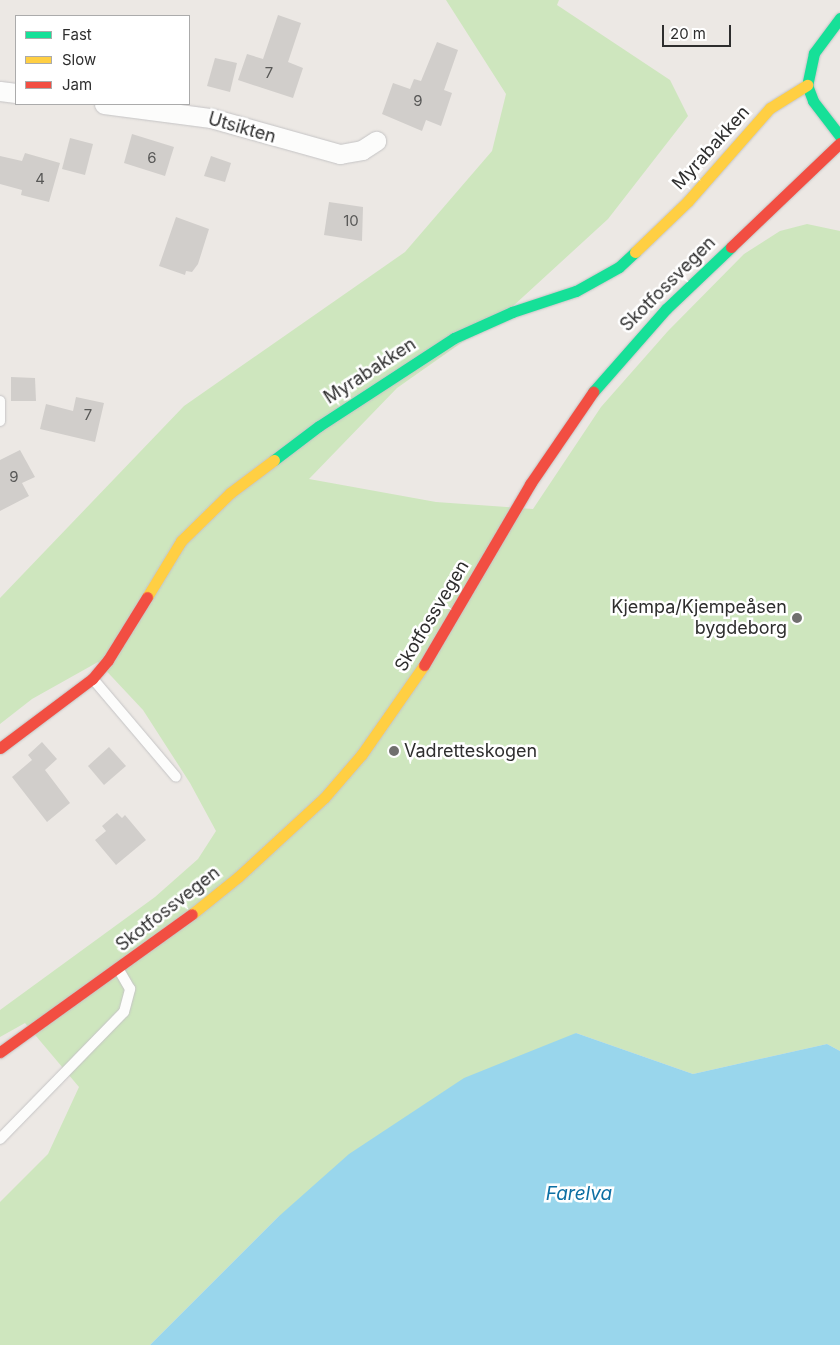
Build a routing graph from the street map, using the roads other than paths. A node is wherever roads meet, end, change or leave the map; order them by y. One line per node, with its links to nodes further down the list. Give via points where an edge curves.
1 (840, 18): 2 (main road, via 814,53)
2 (807, 84): 6 (main road, via 813,101); 11 (main road, Myrabakken, via 770,108 688,201 619,267 576,291 512,312 454,338 311,431 230,493 181,541 113,653)
3 (0, 91): 4 (street)
4 (15, 93)
5 (112, 105): 7 (street, Utsikten, via 211,118 340,154 362,150)
6 (840, 136)
7 (376, 142)
8 (840, 143): 14 (main road, Skotfossvegen, via 666,309 595,389 530,484 424,666 362,754 324,798 238,877)
9 (0, 401): 10 (lane)
10 (0, 421)
11 (92, 679): 12 (main road, Myrabakken); 13 (lane)
12 (0, 748)
13 (176, 778)
14 (119, 970): 15 (main road, Skotfossvegen); 16 (lane, via 130,990 124,1012)
15 (0, 1052)
16 (0, 1139)

